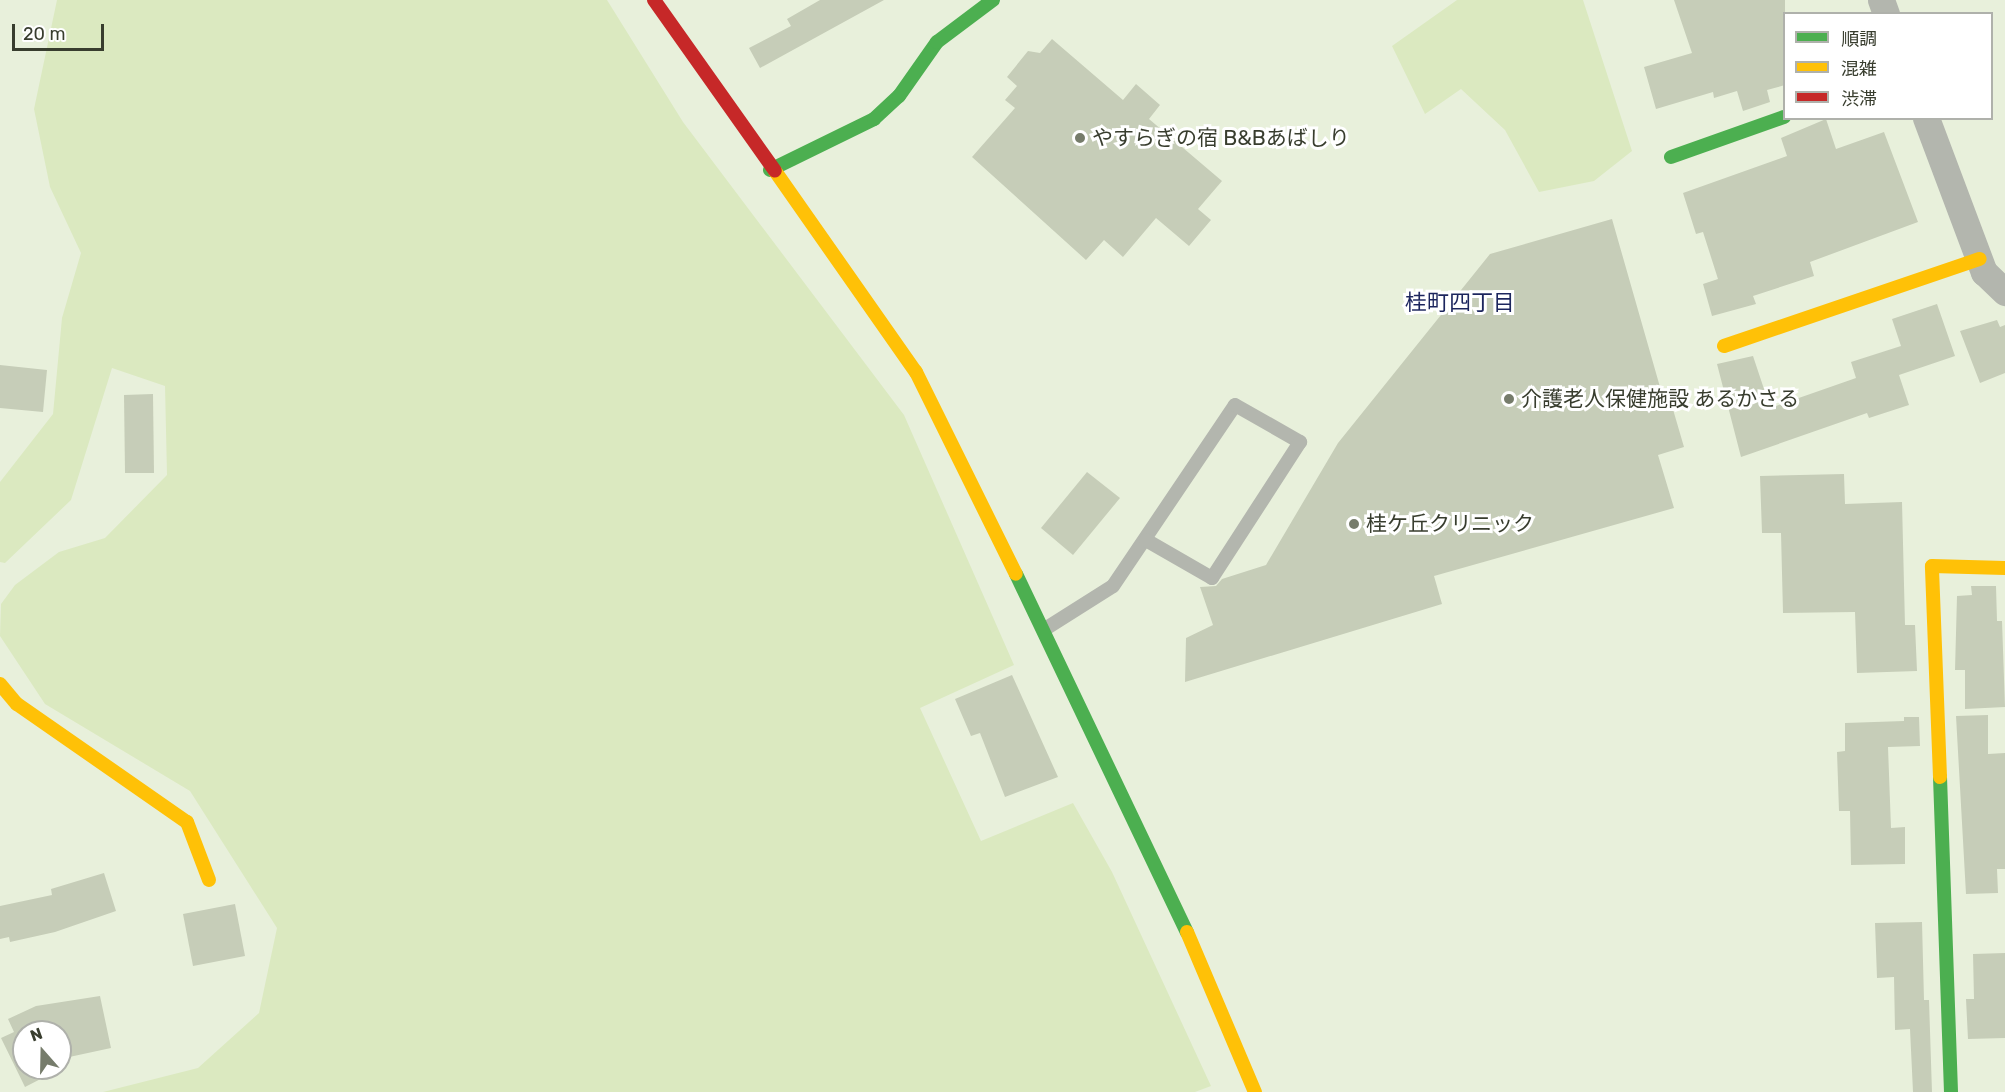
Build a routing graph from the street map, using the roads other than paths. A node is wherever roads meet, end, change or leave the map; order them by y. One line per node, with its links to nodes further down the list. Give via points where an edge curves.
1 (654, 0): 6 (street)
2 (993, 0): 6 (street, via 937,42 899,96 874,119)
3 (1783, 118): 5 (street)
4 (1927, 120): 7 (street)
5 (1671, 157)
6 (770, 170): 12 (street, via 916,372)
7 (1980, 259): 8 (street, via 1984,272); 9 (street)
8 (2005, 292)
9 (1724, 346)
10 (1146, 540): 10 (lane, via 1235,405 1300,442 1212,578); 12 (lane, via 1113,586)
11 (2005, 568): 16 (street, via 1932,567)
12 (1046, 629): 15 (street, via 1154,856)
13 (0, 684): 14 (street, via 17,704 150,792 187,822)
14 (209, 880)
15 (1255, 1092)
16 (1951, 1092)

